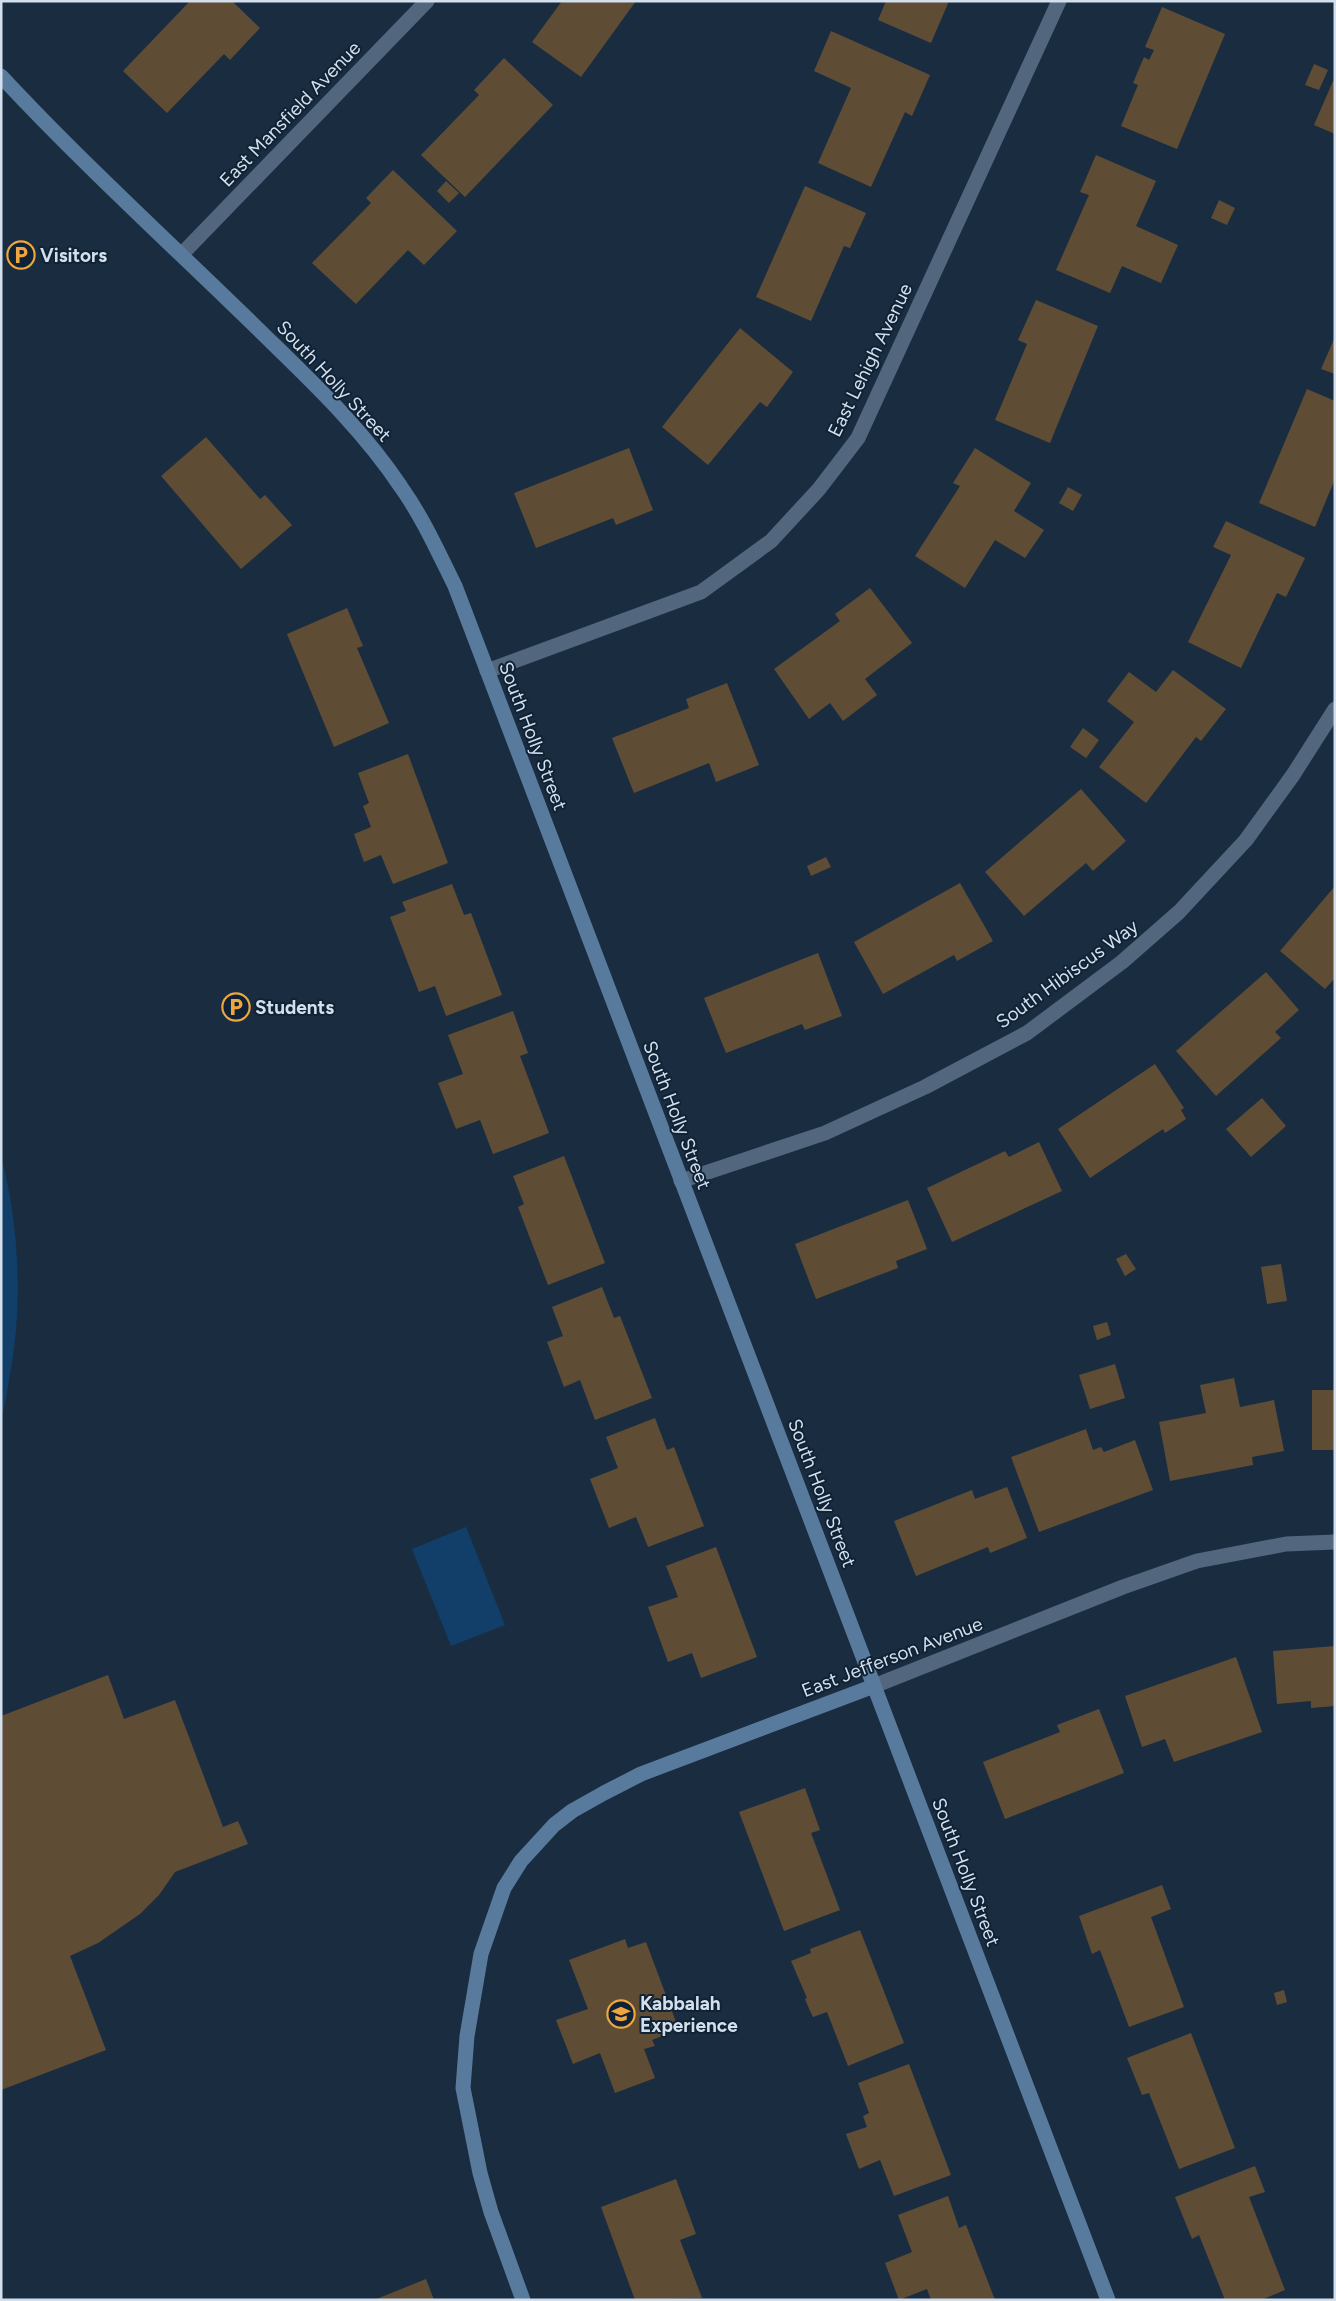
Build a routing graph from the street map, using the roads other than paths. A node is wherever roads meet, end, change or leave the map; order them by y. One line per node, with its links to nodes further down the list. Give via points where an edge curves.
1 (427, 1): 4 (street, East Mansfield Avenue)
2 (1058, 1): 5 (street, East Lehigh Avenue, via 858,438 819,490 772,541 701,592)
3 (1, 76): 4 (street, South Holly Street, via 44,122)
4 (182, 254): 5 (street, South Holly Street, via 362,434 401,486 426,526 455,586)
5 (487, 671): 7 (street, South Holly Street)
6 (1335, 709): 7 (street, South Hibiscus Way, via 1246,840 1179,912 1122,962 1027,1033 925,1087 825,1132)
7 (682, 1182): 9 (street, South Holly Street)
8 (1335, 1542): 9 (street, East Jefferson Avenue, via 1286,1544 1197,1561)
9 (874, 1686): 10 (street, East Jefferson Avenue, via 641,1774 604,1793 554,1825 521,1861 504,1888 481,1954 467,2036 463,2088 491,2212); 11 (street, South Holly Street)
10 (523, 2300)
11 (1108, 2300)

